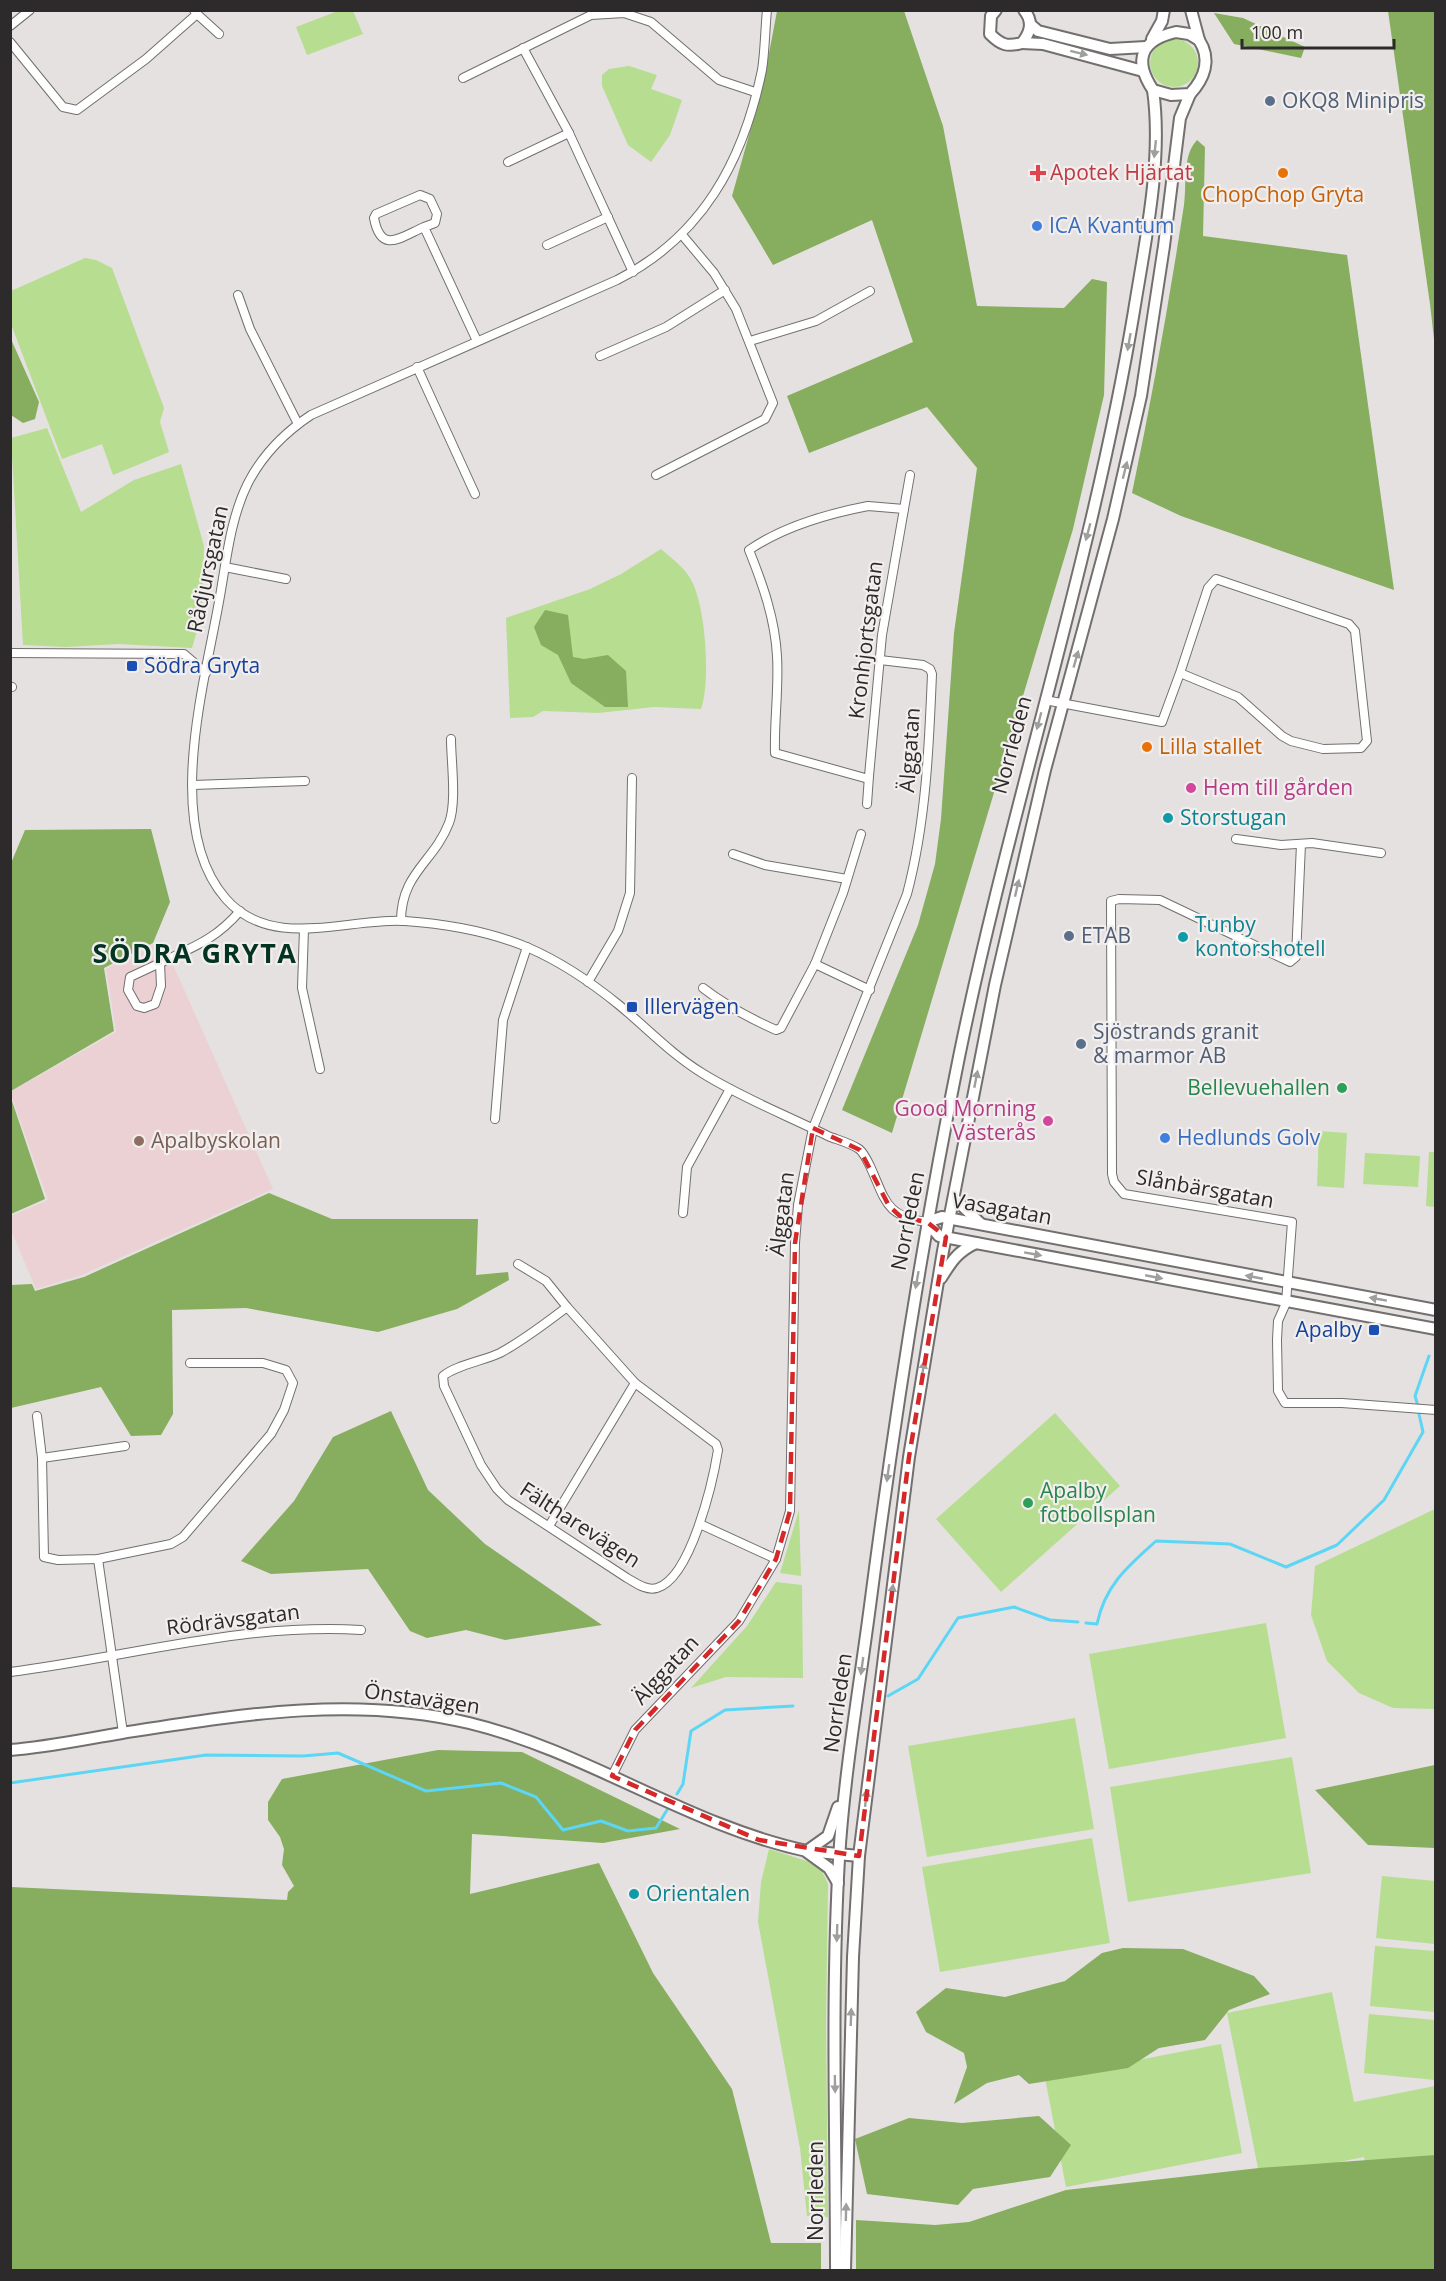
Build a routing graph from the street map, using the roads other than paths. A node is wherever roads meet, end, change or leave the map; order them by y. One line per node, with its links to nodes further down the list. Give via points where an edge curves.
1 (30, 10): 9 (street)
2 (767, 10): 19 (street, Rådjursgatan, via 762,69)
3 (1024, 10): 8 (main road)
4 (1164, 10): 13 (main road)
5 (1191, 10): 11 (main road)
6 (196, 12): 10 (street); 12 (street, via 146,59 77,110 63,107)
7 (991, 12): 14 (main road, via 990,34 999,44)
8 (1031, 25): 13 (main road, via 1038,31 1110,49); 14 (main road)
9 (10, 26)
10 (219, 34)
11 (1199, 40): 13 (main road, via 1176,32); 20 (main road, via 1205,71)
12 (10, 42)
13 (1149, 43): 16 (main road)
14 (1022, 44): 16 (main road, one-way to 16, via 1043,44)
15 (523, 48): 17 (street); 19 (street, via 591,15 624,13 651,22 719,80); 21 (street)
16 (1143, 71): 18 (main road)
17 (463, 78)
18 (1153, 90): 20 (main road, via 1171,95); 46 (main road, Norrleden, one-way to 46, via 1156,135 1128,346 1094,508)
19 (755, 92): 25 (street, Rådjursgatan, via 726,173 702,214)
20 (1190, 94): 47 (main road, Norrleden, one-way to 20, via 1141,396 1180,118)
21 (569, 133): 22 (street); 23 (street)
22 (508, 162)
23 (608, 217): 26 (street); 27 (street)
24 (424, 226): 24 (street, via 435,223 437,214 426,196 420,195 374,218 385,241); 31 (street)
25 (683, 236): 27 (street, Rådjursgatan); 28 (street)
26 (547, 245)
27 (633, 272): 31 (street, Rådjursgatan)
28 (725, 290): 32 (street); 33 (street, via 666,327)
29 (870, 291): 32 (street, via 816,321)
30 (238, 295): 35 (street, via 245,319)
31 (477, 341): 34 (street, Rådjursgatan)
32 (750, 341): 36 (street, via 772,398 765,419)
33 (600, 356)
34 (417, 367): 35 (street, Rådjursgatan, via 327,406); 38 (street)
35 (298, 424): 40 (street, Rådjursgatan, via 270,449 247,485)
36 (656, 475)
37 (910, 475): 39 (street, Kronhjortsgatan)
38 (475, 494)
39 (904, 509): 43 (street, Kronhjortsgatan); 49 (street, via 868,506 824,515 749,550 775,633 776,753 857,777)
40 (225, 567): 41 (street); 44 (street, Rådjursgatan)
41 (286, 579)
42 (10, 653): 44 (street, via 184,654)
43 (880, 660): 49 (street, Kronhjortsgatan); 68 (street, Älggatan, via 923,665 932,674 929,748 917,858 908,894)
44 (206, 673): 52 (street, Rådjursgatan, via 194,743)
45 (1180, 673): 45 (street, via 1238,697 1282,736 1301,745 1360,748 1367,741 1355,631 1349,624 1216,579 1208,588); 47 (street, via 1162,722)
46 (1045, 700): 47 (street); 76 (main road, Norrleden, one-way to 76, via 985,937)
47 (1064, 703): 73 (main road, Norrleden, one-way to 47, via 995,985)
48 (451, 739): 61 (street, via 452,815 443,835 406,887)
49 (869, 776): 53 (street, Kronhjortsgatan)
50 (632, 778): 66 (street, via 630,893 618,931)
51 (305, 781): 52 (street)
52 (193, 785): 60 (street, Rådjursgatan, via 196,836 208,872 224,897)
53 (867, 804)
54 (861, 834): 59 (street)
55 (1236, 839): 56 (street)
56 (1301, 844): 57 (street); 82 (street, Slånbärsgatan, via 1296,957 1290,962 1160,900 1111,901 1114,1182 1124,1194 1292,1222)
57 (1382, 853)
58 (733, 854): 59 (street, via 765,865)
59 (847, 879): 65 (street)
60 (240, 911): 62 (street, Rådjursgatan, via 275,927); 64 (street, via 225,928 196,948)
61 (401, 921): 62 (street, Rådjursgatan); 63 (street, Rådjursgatan, via 486,932)
62 (304, 929): 69 (street, via 302,988)
63 (527, 947): 66 (street, Rådjursgatan); 71 (street, via 503,1020)
64 (160, 963): 64 (street, via 130,977 128,990 137,1005 144,1008 155,1004 161,986)
65 (816, 964): 67 (street, via 781,1028 776,1030 723,1004); 68 (street)
66 (588, 982): 70 (street, Rådjursgatan, via 684,1062)
67 (703, 988)
68 (870, 990): 72 (street, Älggatan)
69 (320, 1069)
70 (730, 1089): 72 (street, Rådjursgatan); 74 (street, via 687,1167)
71 (495, 1119)
72 (813, 1128): 76 (street, Rådjursgatan, via 860,1150 889,1206 901,1217); 96 (street, Älggatan, via 798,1205 790,1511)
73 (954, 1198): 75 (main road, Norrleden); 77 (main road)
74 (682, 1213)
75 (949, 1218): 76 (main road, Vasagatan); 77 (main road, Vasagatan); 78 (main road, Norrleden)
76 (927, 1222): 78 (main road, Vasagatan, via 939,1236); 103 (main road, Norrleden, one-way to 103, via 893,1434)
77 (981, 1224): 82 (main road, Vasagatan, one-way to 77)
78 (946, 1237): 79 (main road, Vasagatan); 81 (main road, Norrleden)
79 (976, 1244): 81 (main road, via 954,1257); 83 (main road, Vasagatan, one-way to 83)
80 (518, 1264): 84 (street, Fältharevägen, via 546,1281)
81 (937, 1283): 106 (main road, Norrleden, one-way to 81, via 909,1457)
82 (1288, 1283): 83 (street, Slånbärsgatan); 85 (main road, Vasagatan, one-way to 82)
83 (1286, 1303): 86 (main road, Vasagatan); 89 (street, via 1278,1321 1276,1340 1278,1391 1285,1403)
84 (567, 1307): 88 (street, Fältharevägen); 94 (street, Fältharevägen, via 503,1351 478,1363 451,1369 443,1376 455,1411 497,1489)
85 (1436, 1310)
86 (1436, 1329)
87 (190, 1363): 95 (street, via 263,1363 286,1370 293,1383 284,1410 271,1434 183,1537 154,1549)
88 (635, 1383): 93 (street, Fältharevägen, via 716,1443 716,1462); 94 (street)
89 (1436, 1410)
90 (37, 1416): 92 (street)
91 (125, 1446): 92 (street)
92 (42, 1458): 95 (street, via 44,1557 68,1561)
93 (702, 1525): 94 (street, Fältharevägen, via 678,1568 655,1589 627,1578); 96 (street)
94 (549, 1526)
95 (98, 1559): 98 (street)
96 (776, 1559): 102 (street, Älggatan, via 739,1621 635,1730)
97 (361, 1630): 98 (street, Rödrävsgatan, via 245,1632)
98 (110, 1656): 99 (street, Rödrävsgatan); 100 (street)
99 (10, 1672)
100 (123, 1733): 101 (main road, Önstavägen); 102 (main road, Önstavägen, via 266,1712 386,1709 467,1722 512,1734)
101 (10, 1750)
102 (612, 1776): 104 (main road, Önstavägen, via 759,1840)
103 (846, 1788): 104 (main road, via 839,1798 836,1820 828,1836); 105 (main road, Norrleden)
104 (807, 1851): 105 (main road, Önstavägen); 107 (main road, via 829,1868)
105 (839, 1854): 106 (main road, Önstavägen); 107 (main road, Norrleden)
106 (859, 1856): 109 (main road, Norrleden, one-way to 106)
107 (838, 1883): 108 (main road, Norrleden, one-way to 108, via 834,2019)
108 (836, 2271)
109 (845, 2271)

